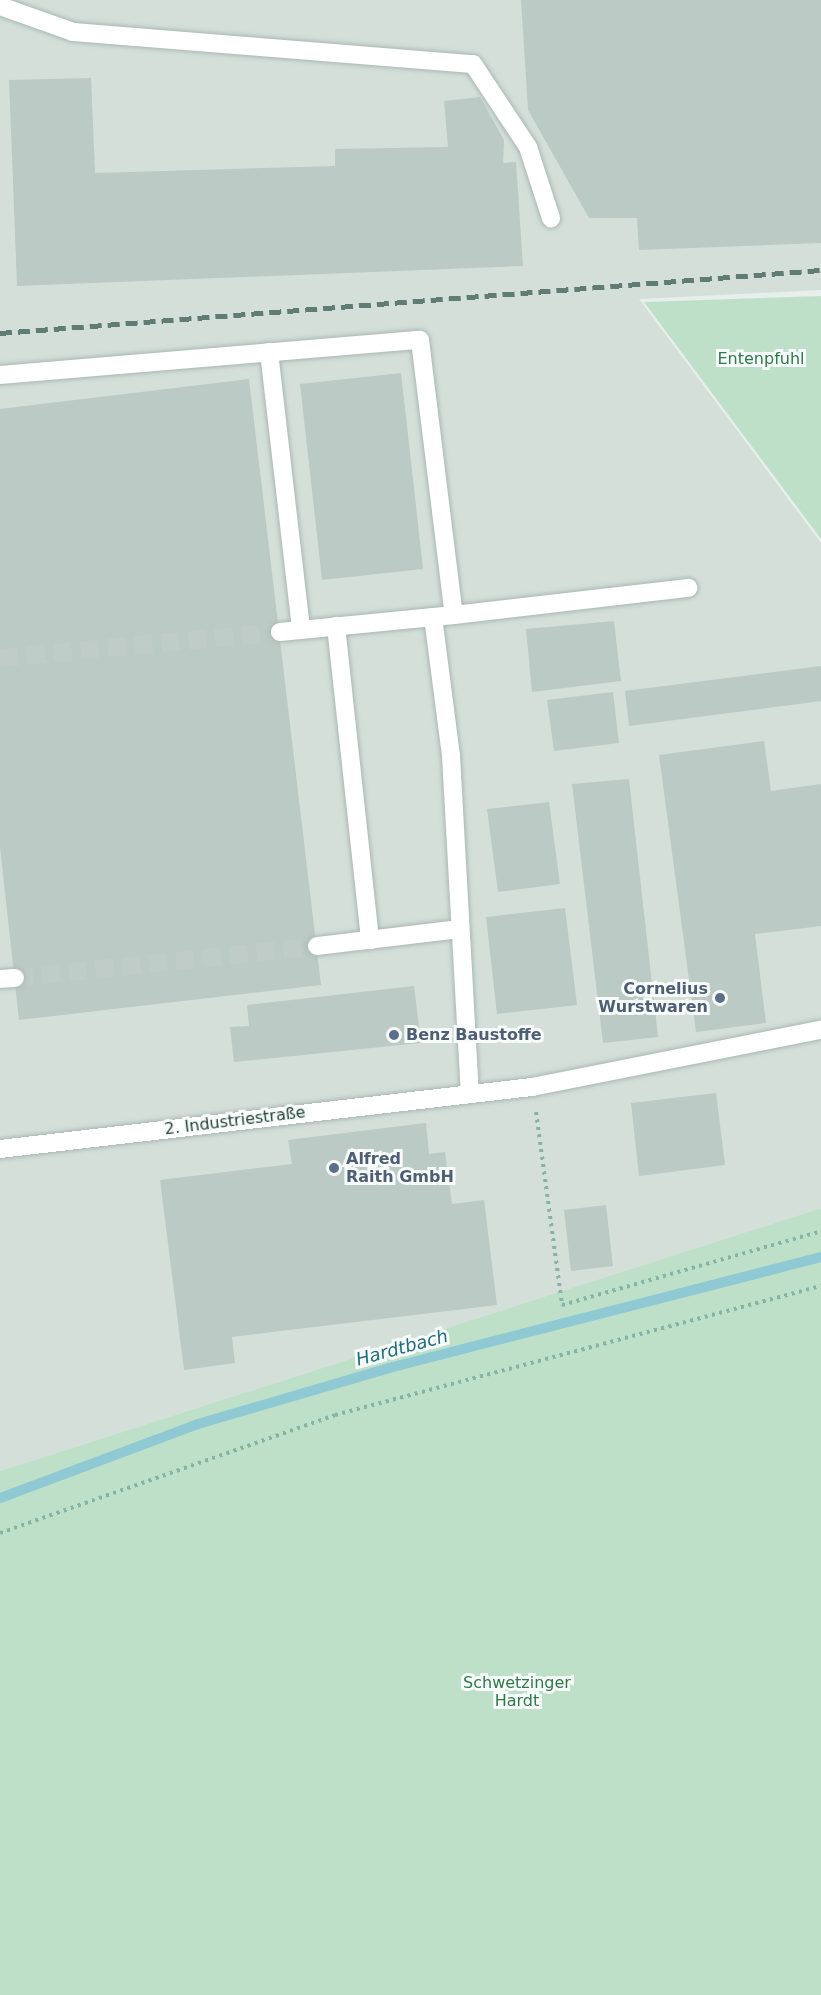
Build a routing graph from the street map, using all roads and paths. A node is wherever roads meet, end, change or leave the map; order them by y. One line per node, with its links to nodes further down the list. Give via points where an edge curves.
1 (0, 6): 2 (street, via 73,32 473,64 528,147)
2 (551, 218)
3 (269, 352): 4 (street); 6 (street, via 420,340); 9 (street)
4 (0, 375)
5 (688, 588): 6 (street)
6 (454, 615): 7 (street)
7 (433, 617): 8 (street); 11 (street, via 451,756)
8 (336, 626): 9 (street); 12 (street)
9 (301, 630): 10 (street)
10 (280, 632)
11 (459, 929): 12 (street); 16 (street)
12 (370, 940): 13 (street)
13 (317, 946)
14 (821, 1030): 15 (street, 2. Industriestraße)
15 (532, 1087): 16 (street, 2. Industriestraße); 18 (path, via 562,1305)
16 (470, 1093): 17 (street, 2. Industriestraße)
17 (0, 1149)
18 (821, 1231)
19 (821, 1286): 20 (path, via 335,1415)
20 (0, 1533)

